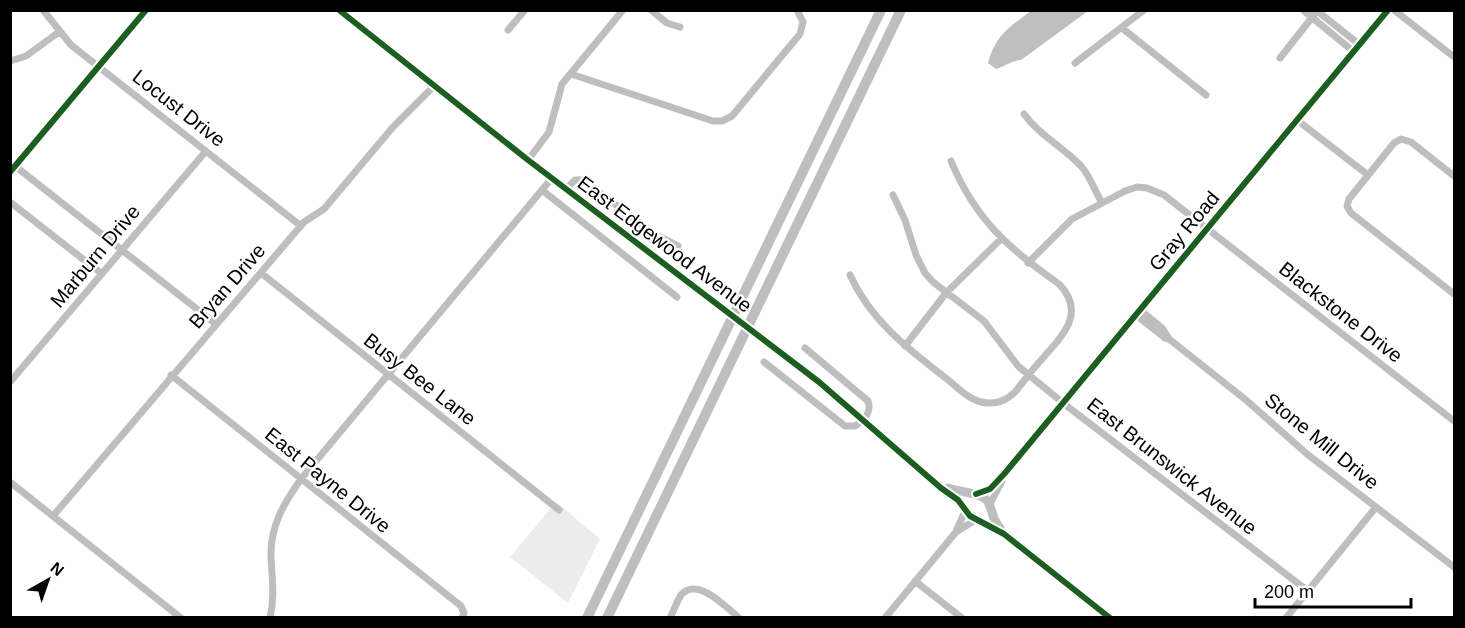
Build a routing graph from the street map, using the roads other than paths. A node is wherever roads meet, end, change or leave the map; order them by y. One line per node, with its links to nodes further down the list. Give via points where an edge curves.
1 (43, 10): 18 (street, Locust Drive)
2 (146, 10): 25 (street)
3 (339, 10): 27 (main road, East Edgewood Avenue)
4 (525, 10): 17 (street)
5 (623, 10): 26 (street)
6 (651, 10): 15 (street, via 667,23)
7 (881, 10): 86 (highway)
8 (901, 10): 87 (highway)
9 (1144, 10): 16 (street)
10 (1303, 10): 14 (street)
11 (1388, 10): 19 (street, Gray Road)
12 (1394, 10): 21 (street)
13 (799, 13): 26 (street, via 803,24 800,34 724,121 713,121)
14 (1315, 13): 19 (street); 20 (street); 22 (street)
15 (680, 27)
16 (1122, 28): 24 (street); 28 (street)
17 (508, 30)
18 (59, 32): 23 (street, via 24,57); 25 (street, Locust Drive)
19 (1360, 45): 20 (street, Gray Road)
20 (1354, 52): 30 (street, Gray Road)
21 (1455, 57)
22 (1280, 58)
23 (10, 62)
24 (1076, 63)
25 (99, 67): 31 (street, Locust Drive); 34 (street)
26 (571, 74): 32 (street, via 559,90 547,136)
27 (434, 86): 32 (main road, East Edgewood Avenue); 43 (street, Bryan Drive, via 324,209)
28 (1206, 95)
29 (1024, 114): 42 (street, via 1032,126 1084,169)
30 (1297, 120): 35 (street); 44 (street, Gray Road)
31 (206, 151): 43 (street, Locust Drive); 47 (street, Marburn Drive)
32 (528, 160): 37 (main road, East Edgewood Avenue)
33 (951, 161): 45 (street, via 974,206)
34 (13, 169): 47 (street)
35 (1368, 175): 36 (street, via 1394,143 1402,139); 53 (street, via 1349,199 1347,206 1352,213)
36 (1455, 176)
37 (552, 178): 38 (main road, East Edgewood Avenue); 39 (street)
38 (566, 189): 46 (street, East Edgewood Avenue, via 575,180 583,180 656,235); 65 (main road, East Edgewood Avenue)
39 (542, 190): 54 (street, East Edgewood Avenue); 60 (street)
40 (893, 195): 52 (street, East Brunswick Avenue, via 921,267)
41 (10, 202): 50 (street)
42 (1102, 203): 44 (street, Blackstone Drive, via 1130,189 1151,189); 48 (street, Blackstone Drive, via 1072,219)
43 (301, 226): 49 (street, Bryan Drive)
44 (1208, 229): 55 (street, Gray Road); 66 (street, Blackstone Drive)
45 (1001, 239): 48 (street); 52 (street)
46 (678, 246)
47 (122, 249): 50 (street, Marburn Drive); 56 (street)
48 (1028, 263): 61 (street, via 1062,288 1071,310 1066,331)
49 (261, 273): 56 (street, Bryan Drive); 60 (street, Busy Bee Lane)
50 (102, 274): 63 (street, Marburn Drive)
51 (850, 275): 57 (street, via 873,314)
52 (946, 293): 57 (street); 61 (street, East Brunswick Avenue, via 984,321 1012,360)
53 (1455, 294)
54 (677, 297)
55 (1138, 313): 64 (street, Gray Road); 73 (street, Stone Mill Drive)
56 (216, 324): 62 (street, Bryan Drive)
57 (905, 346): 61 (street, via 982,403 1008,398)
58 (805, 348): 65 (street, via 868,401 869,409)
59 (764, 362): 65 (street, via 845,426 853,427)
60 (388, 374): 68 (street); 75 (street, Busy Bee Lane)
61 (1029, 374): 64 (street, East Brunswick Avenue)
62 (171, 375): 68 (street, East Payne Drive); 76 (street, Bryan Drive)
63 (10, 382)
64 (1063, 403): 67 (street, Gray Road); 82 (street, East Brunswick Avenue)
65 (863, 420): 70 (main road, East Edgewood Avenue)
66 (1455, 421)
67 (1005, 473): 71 (street, Gray Road, via 987,491); 72 (street, Gray Road)
68 (301, 479): 83 (street, East Payne Drive, via 461,606); 85 (street, via 282,508 273,533)
69 (10, 482): 76 (street)
70 (938, 484): 71 (main road, East Edgewood Avenue); 74 (main road, East Edgewood Avenue)
71 (976, 494): 72 (main road, via 986,498); 74 (main road, via 967,501)
72 (989, 506): 77 (main road, via 984,517); 79 (main road)
73 (1376, 507): 80 (street, Stone Mill Drive); 82 (street)
74 (966, 509): 77 (main road); 78 (street)
75 (559, 510)
76 (53, 516): 84 (street)
77 (976, 519): 78 (street); 79 (main road)
78 (956, 532): 81 (street)
79 (1004, 534): 92 (main road)
80 (1455, 567)
81 (915, 581): 90 (street); 91 (street)
82 (1308, 591): 93 (street)
83 (462, 614)
84 (181, 618)
85 (270, 618)
86 (587, 618)
87 (607, 618)
88 (670, 618): 89 (street, via 681,596 693,588 702,589)
89 (739, 618)
90 (885, 618)
91 (962, 618)
92 (1110, 618)
93 (1286, 618)

